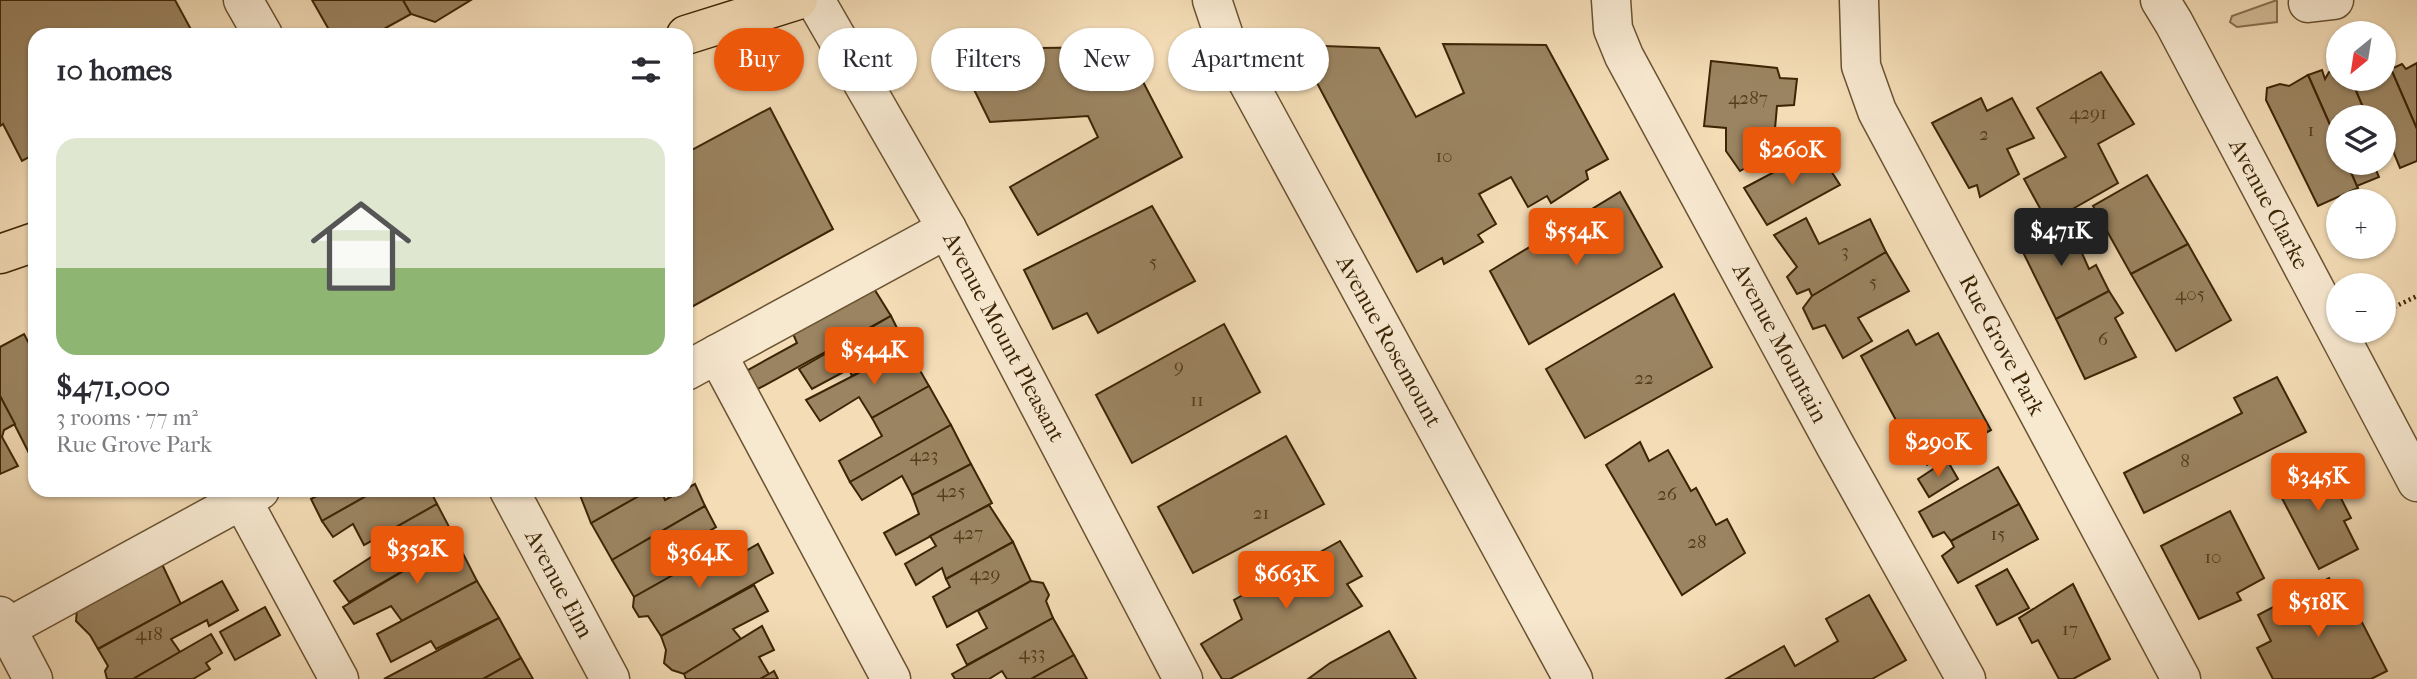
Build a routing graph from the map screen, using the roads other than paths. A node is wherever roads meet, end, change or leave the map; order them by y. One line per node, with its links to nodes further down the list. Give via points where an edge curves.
1 (243, 0): 8 (street)
2 (798, 0): 9 (main road)
3 (815, 0): 10 (street, Avenue Mount Pleasant)
4 (1212, 0): 24 (street, Avenue Rosemount, via 1226,42)
5 (1611, 0): 25 (street, Avenue Mountain, via 1613,29 1624,56)
6 (1859, 0): 26 (street, Rue Grove Park, via 1861,66 1877,111)
7 (2160, 0): 14 (street, Avenue Clarke)
8 (259, 28)
9 (693, 33)
10 (947, 229): 13 (street); 23 (street, Avenue Mount Pleasant)
11 (28, 244): 12 (main road)
12 (0, 254)
13 (701, 363): 22 (street)
14 (2417, 482)
15 (247, 497): 18 (street)
16 (252, 497): 20 (street)
17 (513, 497): 21 (street, Avenue Elm)
18 (3, 622): 19 (street)
19 (33, 679)
20 (339, 679)
21 (610, 679)
22 (891, 679)
23 (1184, 679)
24 (1573, 679)
25 (1966, 679)
26 (2181, 679)

